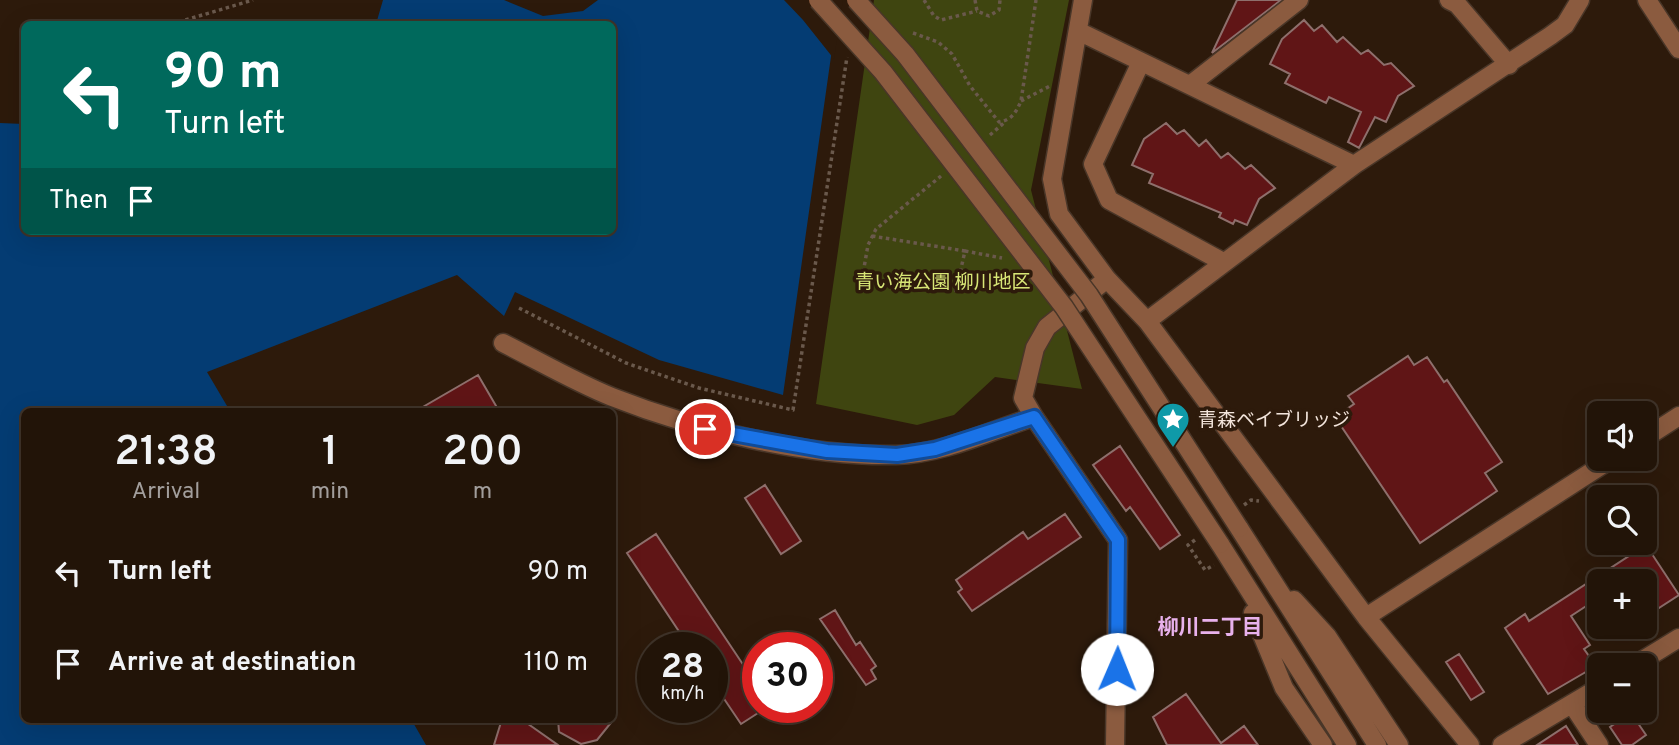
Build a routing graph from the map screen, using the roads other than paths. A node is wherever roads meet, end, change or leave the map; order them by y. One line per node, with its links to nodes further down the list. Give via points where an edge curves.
1 (818, 0): 22 (street, bridge, via 883,72 1065,307)
2 (856, 0): 23 (street, bridge, via 905,54 1089,295)
3 (1083, 0): 8 (street)
4 (1299, 0): 12 (street)
5 (1449, 0): 11 (street)
6 (1580, 0): 11 (street, via 1565,25)
7 (1648, 0): 9 (street)
8 (1078, 31): 10 (street); 15 (street, via 1052,179 1059,215)
9 (1679, 49)
10 (1141, 62): 12 (street); 14 (street, via 1093,164 1110,200)
11 (1509, 65): 13 (street)
12 (1190, 85): 13 (street)
13 (1354, 165): 14 (street)
14 (1223, 262): 16 (street)
15 (1107, 279): 16 (street); 19 (street, via 1047,327 1035,348 1023,398)
16 (1147, 321): 24 (street)
17 (503, 343): 19 (street, via 611,396 705,429 827,451 897,455 935,449)
18 (1679, 416): 20 (street)
19 (1034, 417): 29 (street, via 1118,540)
20 (1657, 430)
21 (1593, 471): 24 (street)
22 (1233, 565): 30 (street, via 1284,688); 31 (street)
23 (1266, 569): 32 (street); 33 (street, via 1327,636)
24 (1366, 617): 34 (street)
25 (1679, 638): 26 (street)
26 (1655, 653)
27 (1587, 695): 28 (street)
28 (1572, 704): 35 (street); 36 (street)
29 (1115, 745)
30 (1323, 745)
31 (1347, 745)
32 (1377, 745)
33 (1399, 745)
34 (1470, 745)
35 (1502, 745)
36 (1599, 745)

